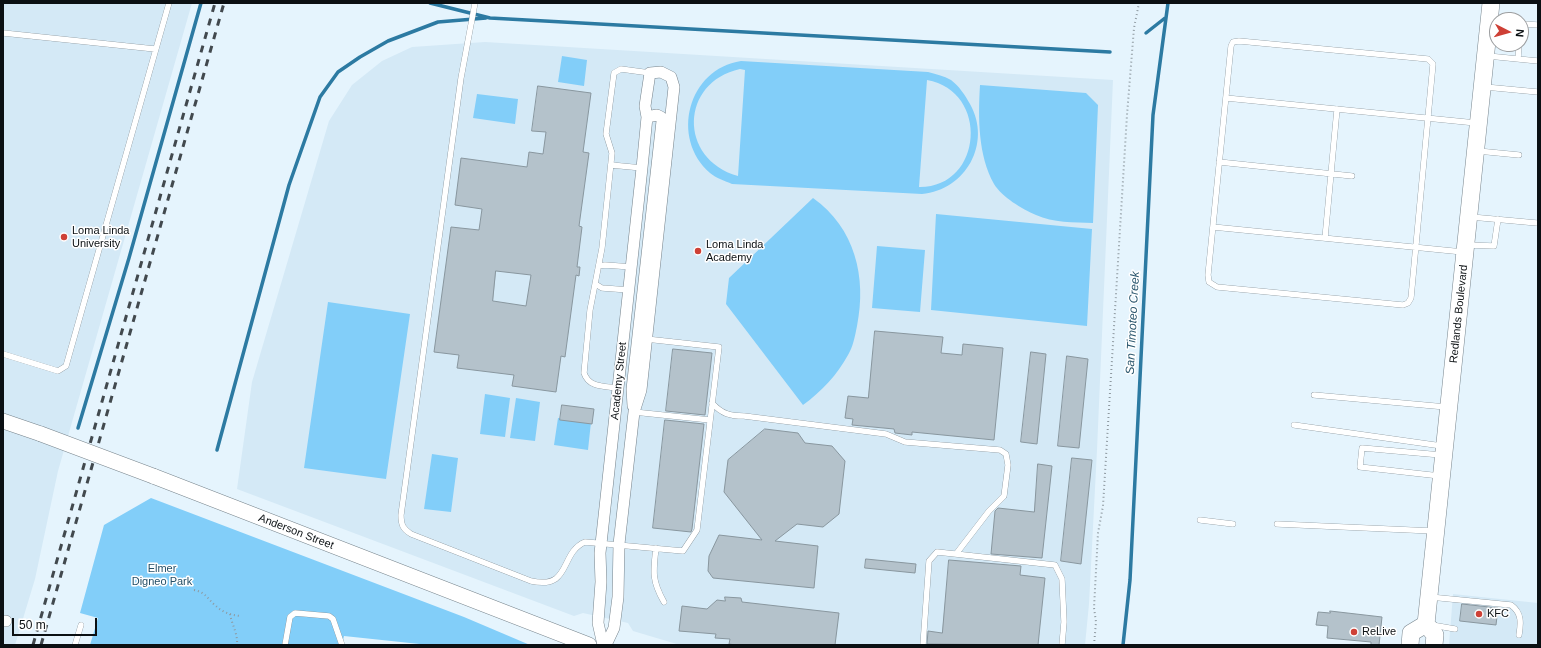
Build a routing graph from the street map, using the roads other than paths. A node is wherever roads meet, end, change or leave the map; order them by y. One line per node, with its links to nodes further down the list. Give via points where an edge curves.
1 (169, 3): 5 (lane)
2 (475, 3): 52 (lane, via 461,78 423,344 401,525 411,534 542,584 561,575 581,544)
3 (1492, 3): 7 (main road, Redlands Boulevard)
4 (3, 33): 5 (lane)
5 (156, 49): 37 (lane, via 66,366 58,371)
6 (1518, 52): 8 (lane)
7 (1486, 56): 8 (lane); 11 (main road, Redlands Boulevard)
8 (1518, 59): 9 (lane)
9 (1538, 61)
10 (650, 73): 15 (street, Academy Street, via 645,106); 21 (lane, via 621,69 614,73 606,134 611,148); 36 (street, Academy Street, via 660,72 671,76 674,87)
11 (1483, 86): 12 (lane); 17 (main road, Redlands Boulevard)
12 (1538, 92)
13 (1226, 98): 14 (lane); 16 (lane, via 1233,42 1428,59 1433,64); 20 (lane)
14 (1337, 109): 16 (lane); 23 (lane)
15 (647, 117): 22 (street, Academy Street); 42 (street, Academy Street, via 657,115 662,121 632,388)
16 (1428, 118): 17 (lane); 30 (lane)
17 (1479, 123): 18 (main road, Redlands Boulevard)
18 (1476, 151): 19 (lane); 25 (main road, Redlands Boulevard)
19 (1519, 155)
20 (1219, 162): 23 (lane); 28 (lane)
21 (611, 165): 22 (lane); 32 (lane)
22 (642, 168): 33 (street, Academy Street)
23 (1331, 173): 24 (lane); 29 (lane)
24 (1352, 176)
25 (1469, 217): 26 (lane); 31 (main road, Redlands Boulevard)
26 (1498, 220): 27 (lane); 31 (lane, via 1494,246)
27 (1537, 223)
28 (1213, 227): 29 (lane); 30 (lane, via 1209,282 1216,287 1224,288 1403,305 1411,298)
29 (1325, 238): 30 (lane)
30 (1416, 247): 31 (lane)
31 (1465, 248): 41 (main road, Redlands Boulevard)
32 (599, 266): 33 (lane, via 605,264); 34 (lane)
33 (632, 267): 35 (street, Academy Street)
34 (596, 284): 35 (lane, via 602,288); 38 (lane, via 590,310 584,373 586,381 592,385)
35 (629, 290): 38 (street, Academy Street)
36 (646, 339): 40 (lane, via 719,347); 42 (street, Academy Street, via 641,390)
37 (3, 354)
38 (619, 388): 52 (street, Academy Street)
39 (1314, 395): 41 (lane)
40 (712, 403): 43 (lane); 55 (lane, via 730,416 886,434 905,442 1000,450 1006,454 1008,465 1004,496)
41 (1449, 407): 46 (main road, Redlands Boulevard)
42 (634, 412): 43 (lane); 53 (street, Academy Street)
43 (710, 420): 54 (lane, via 697,530 683,551)
44 (3, 421): 65 (main road, Anderson Street, bridge, via 153,476)
45 (1294, 425): 46 (lane)
46 (1444, 451): 47 (main road, Redlands Boulevard); 47 (lane, via 1362,448 1360,467)
47 (1441, 476): 51 (main road, Redlands Boulevard)
48 (1200, 520): 49 (lane)
49 (1233, 524)
50 (1277, 524): 51 (lane)
51 (1436, 532): 56 (main road, Redlands Boulevard)
52 (602, 543): 53 (lane); 66 (street, Academy Street, via 598,623)
53 (619, 544): 54 (lane); 67 (street, Academy Street, via 618,597 614,628)
54 (656, 548): 57 (lane, via 655,587)
55 (956, 554): 68 (lane, via 937,552 929,561); 69 (lane, via 1054,565 1062,579)
56 (1429, 597): 58 (main road, Redlands Boulevard); 61 (lane, via 1511,605 1518,610 1521,622)
57 (664, 602)
58 (1426, 624): 60 (lane); 70 (main road, via 1412,633); 71 (main road, via 1435,635)
59 (81, 625): 62 (lane)
60 (1455, 629)
61 (1519, 635)
62 (76, 645)
63 (285, 645): 64 (lane, via 290,617 294,613 333,618)
64 (342, 645)
65 (589, 645)
66 (602, 645)
67 (606, 645)
68 (923, 645)
69 (1062, 645)
70 (1410, 645)
71 (1434, 645)

